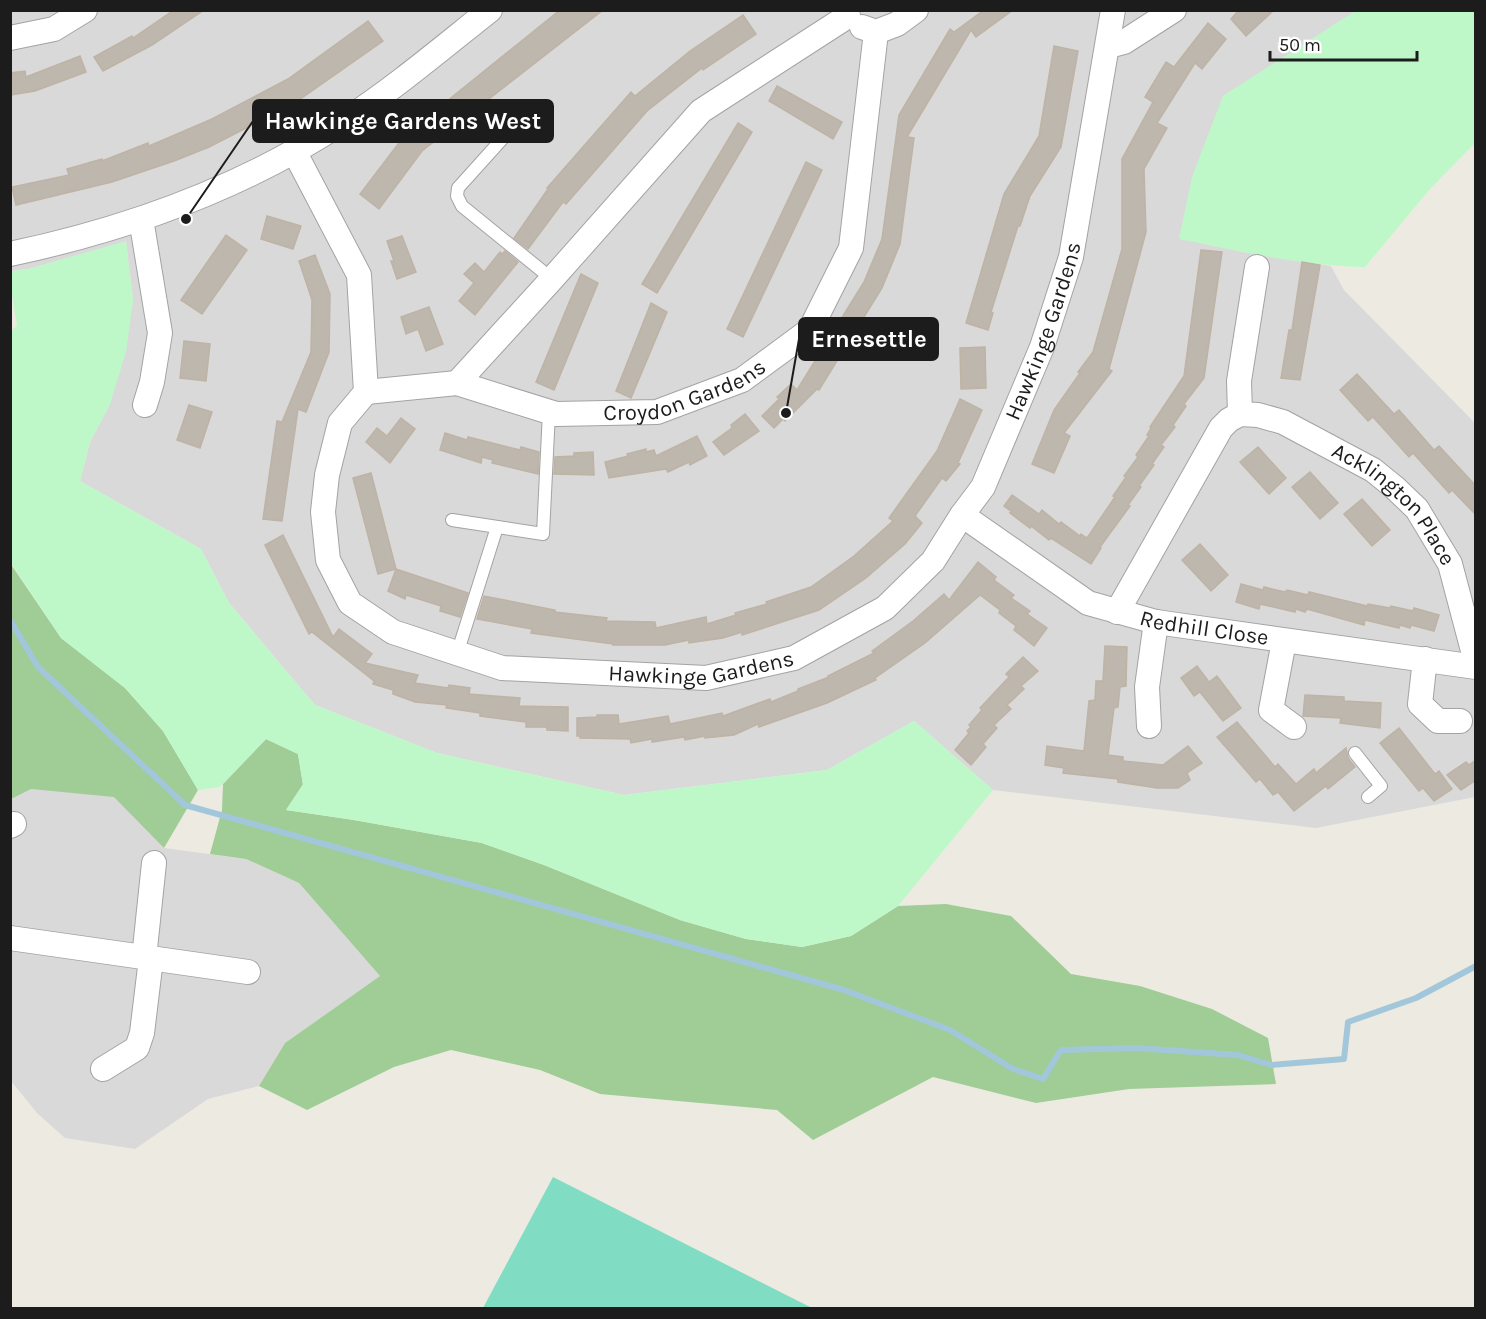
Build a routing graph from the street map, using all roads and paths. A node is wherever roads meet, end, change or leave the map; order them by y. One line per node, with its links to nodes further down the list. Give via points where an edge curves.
1 (85, 10): 8 (street, via 54,29)
2 (490, 10): 11 (street, via 389,90)
3 (916, 10): 7 (street, via 897,24)
4 (1113, 10): 9 (street, Hawkinge Gardens)
5 (1174, 10): 9 (street, via 1124,42)
6 (847, 14): 7 (street); 15 (street, via 701,111)
7 (876, 32): 19 (street, Croydon Gardens, via 851,248 810,330 738,382 657,412)
8 (10, 38)
9 (1109, 45): 21 (street, Hawkinge Gardens, via 1067,268 1042,346 1009,427 983,487)
10 (522, 117): 15 (lane, via 458,188 457,196 462,206)
11 (294, 151): 12 (street, via 220,189); 17 (street, via 359,275)
12 (141, 219): 13 (street); 18 (street, via 160,333)
13 (10, 255)
14 (1257, 267): 20 (street, via 1239,381)
15 (552, 279): 16 (street)
16 (457, 383): 17 (street, Croydon Gardens); 19 (street, Croydon Gardens)
17 (366, 392): 27 (street, Hawkinge Gardens, via 340,423 327,475 323,512 328,560 350,603 393,632)
18 (145, 405)
19 (549, 412): 23 (lane, via 543,534)
20 (1240, 414): 24 (street, via 1221,428); 29 (street, Acklington Place, via 1283,422 1326,443 1373,470 1417,509 1450,564)
21 (962, 515): 24 (street, Redhill Close, via 1088,603); 27 (street, Hawkinge Gardens, via 933,561 885,608 794,658 706,678 502,668)
22 (452, 520): 23 (lane)
23 (497, 527): 27 (lane)
24 (1117, 612): 25 (street, Redhill Close)
25 (1156, 622): 26 (street, Redhill Close); 32 (street, via 1147,687)
26 (1284, 641): 28 (street, Redhill Close); 33 (street, via 1271,710)
27 (457, 654)
28 (1425, 659): 30 (street, Redhill Close); 31 (street, via 1420,704 1438,721)
29 (1476, 662)
30 (1476, 667)
31 (1460, 721)
32 (1149, 726)
33 (1294, 727)
34 (1355, 753): 35 (lane, via 1381,786)
35 (1368, 797)
36 (154, 864): 38 (street)
37 (10, 938): 38 (street)
38 (147, 959): 39 (street); 40 (street, via 142,1033 137,1048)
39 (248, 972)
40 (103, 1069)

